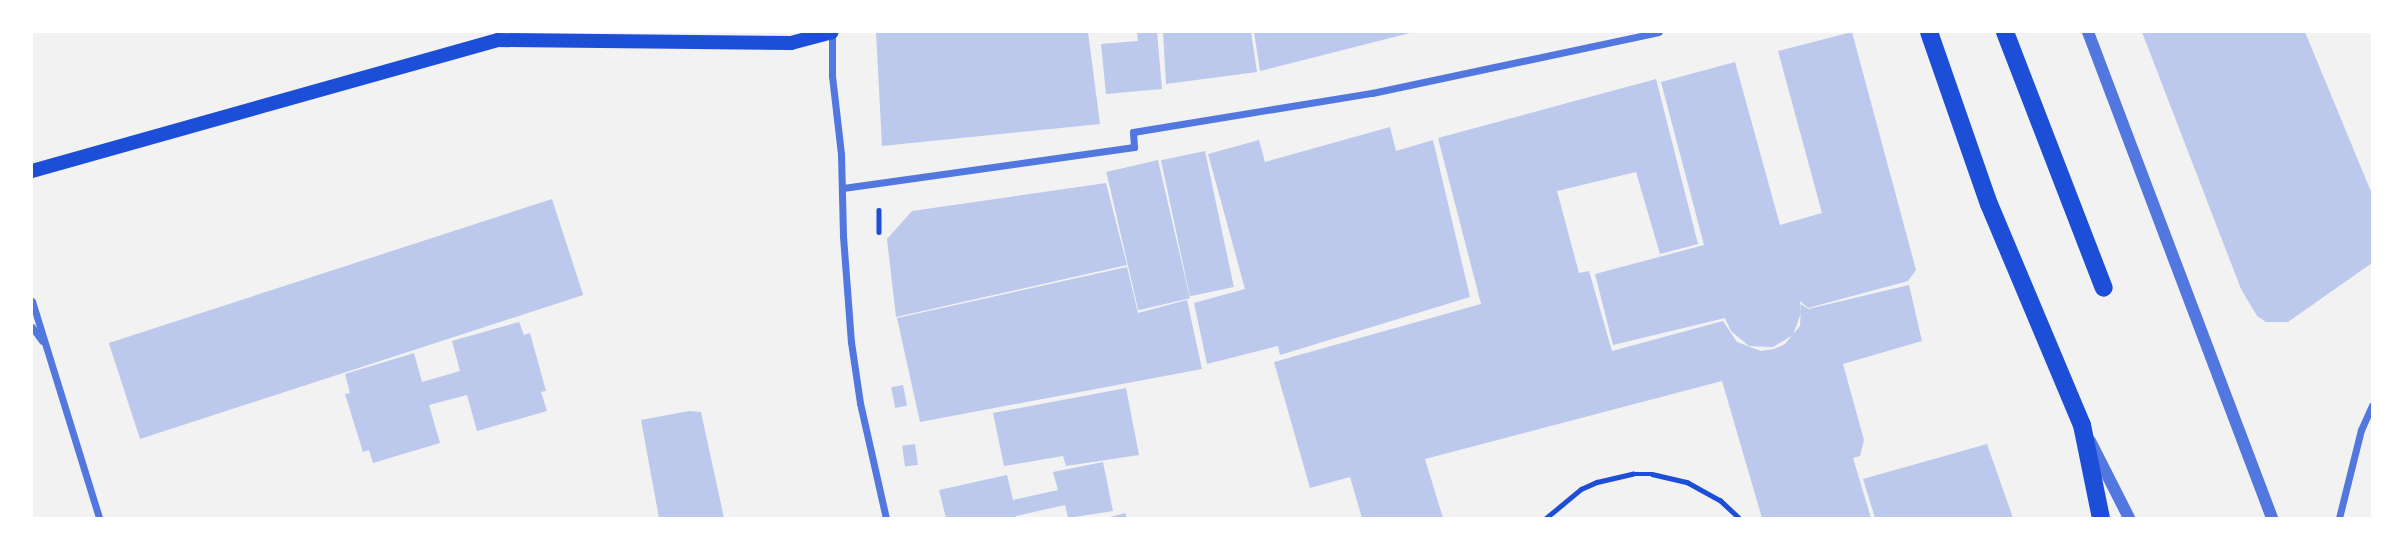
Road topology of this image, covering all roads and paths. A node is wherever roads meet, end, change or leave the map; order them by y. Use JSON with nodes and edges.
{"nodes":[{"id":1,"x":832,"y":32,"type":"edge"},
{"id":2,"x":1659,"y":32,"type":"edge"},
{"id":3,"x":1923,"y":32,"type":"edge"},
{"id":4,"x":1929,"y":32,"type":"edge"},
{"id":5,"x":2005,"y":32,"type":"edge"},
{"id":6,"x":2088,"y":32,"type":"edge"},
{"id":7,"x":32,"y":171,"type":"edge"},
{"id":8,"x":843,"y":188,"type":"junction"},
{"id":9,"x":1989,"y":204,"type":"junction"},
{"id":10,"x":2104,"y":288,"type":"dead end"},
{"id":11,"x":32,"y":301,"type":"edge"},
{"id":12,"x":32,"y":327,"type":"edge"},
{"id":13,"x":45,"y":344,"type":"junction"},
{"id":14,"x":2372,"y":405,"type":"edge"},
{"id":15,"x":2082,"y":425,"type":"junction"},
{"id":16,"x":99,"y":519,"type":"edge"},
{"id":17,"x":886,"y":519,"type":"edge"},
{"id":18,"x":1546,"y":519,"type":"edge"},
{"id":19,"x":1739,"y":519,"type":"edge"},
{"id":20,"x":2101,"y":519,"type":"edge"},
{"id":21,"x":2129,"y":519,"type":"edge"},
{"id":22,"x":2272,"y":519,"type":"edge"},
{"id":23,"x":2339,"y":519,"type":"edge"}],
"edges":[{"from":1,"to":7,"type":"main road"},
{"from":1,"to":8,"type":"street"},
{"from":2,"to":8,"type":"street"},
{"from":3,"to":9,"type":"street"},
{"from":4,"to":9,"type":"main road"},
{"from":5,"to":10,"type":"main road"},
{"from":6,"to":22,"type":"street"},
{"from":8,"to":17,"type":"street"},
{"from":9,"to":15,"type":"main road"},
{"from":11,"to":13,"type":"street"},
{"from":12,"to":13,"type":"street"},
{"from":13,"to":16,"type":"street"},
{"from":14,"to":23,"type":"street"},
{"from":15,"to":20,"type":"main road"},
{"from":15,"to":21,"type":"street"},
{"from":18,"to":19,"type":"path"}]}
